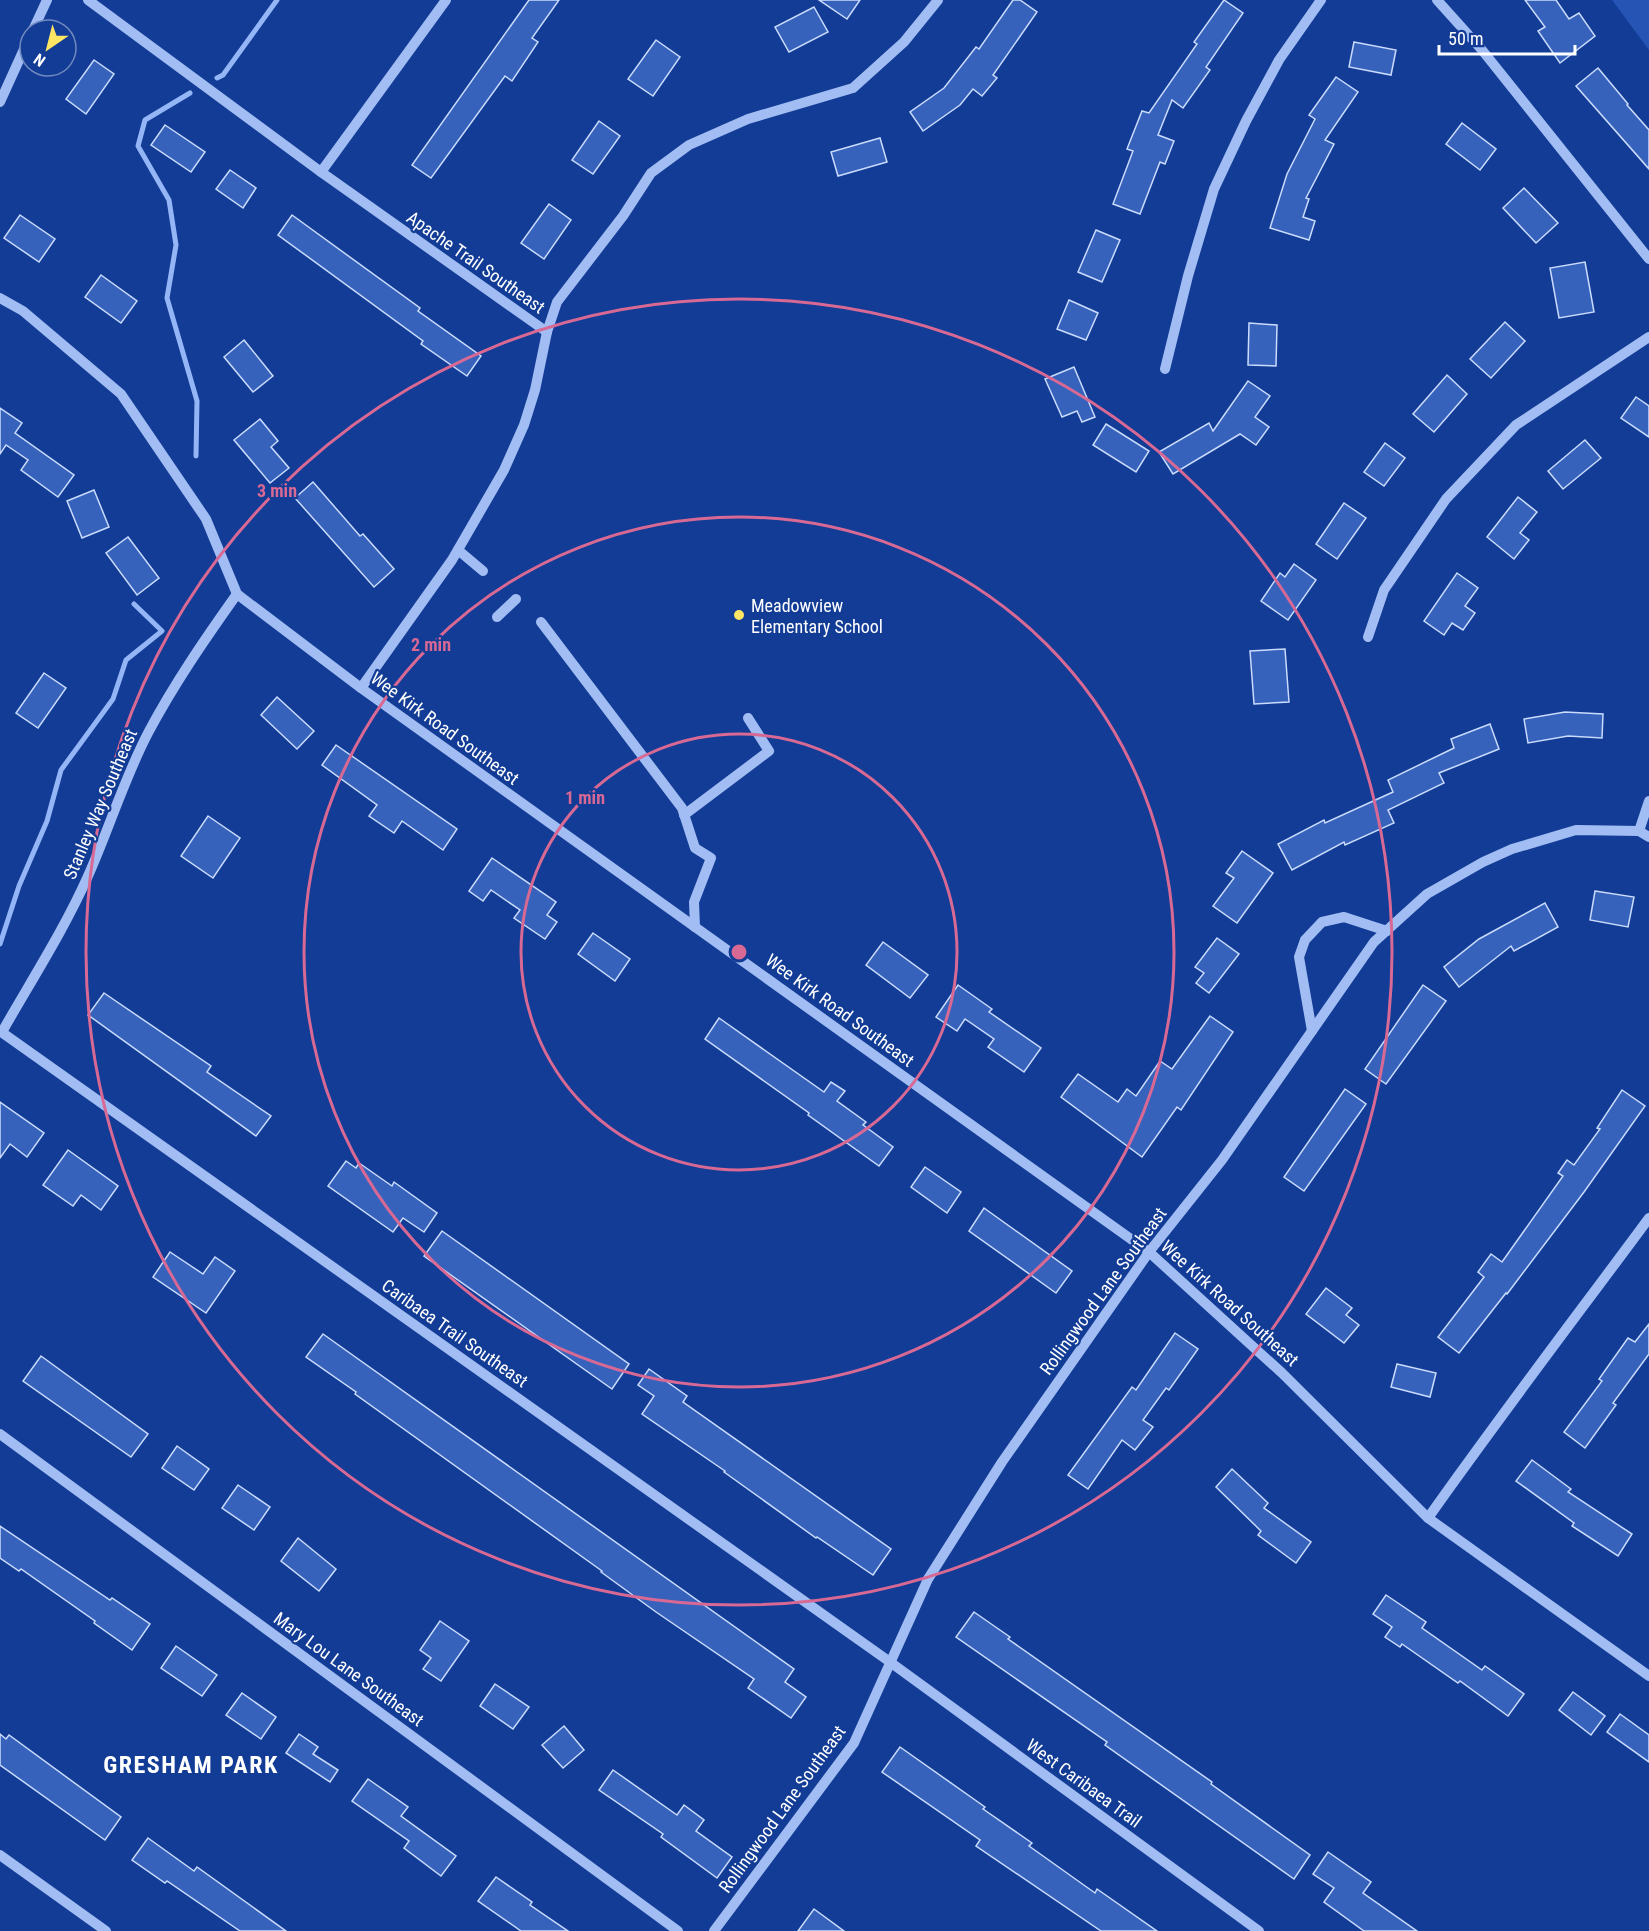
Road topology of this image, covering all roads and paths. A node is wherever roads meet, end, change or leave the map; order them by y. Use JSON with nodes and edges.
{"nodes":[{"id":1,"x":46,"y":0,"type":"edge"},
{"id":2,"x":88,"y":0,"type":"edge"},
{"id":3,"x":446,"y":0,"type":"edge"},
{"id":4,"x":938,"y":0,"type":"edge"},
{"id":5,"x":1321,"y":0,"type":"edge"},
{"id":6,"x":1437,"y":0,"type":"edge"},
{"id":7,"x":38,"y":18,"type":"edge"},
{"id":8,"x":18,"y":62,"type":"edge"},
{"id":9,"x":0,"y":102,"type":"edge"},
{"id":10,"x":321,"y":172,"type":"junction"},
{"id":11,"x":1649,"y":259,"type":"edge"},
{"id":12,"x":0,"y":298,"type":"edge"},
{"id":13,"x":547,"y":332,"type":"junction"},
{"id":14,"x":1649,"y":337,"type":"edge"},
{"id":15,"x":1166,"y":369,"type":"dead end"},
{"id":16,"x":458,"y":550,"type":"junction"},
{"id":17,"x":483,"y":571,"type":"dead end"},
{"id":18,"x":237,"y":594,"type":"junction"},
{"id":19,"x":516,"y":599,"type":"dead end"},
{"id":20,"x":497,"y":617,"type":"dead end"},
{"id":21,"x":541,"y":622,"type":"dead end"},
{"id":22,"x":1368,"y":637,"type":"dead end"},
{"id":23,"x":361,"y":688,"type":"junction"},
{"id":24,"x":748,"y":718,"type":"dead end"},
{"id":25,"x":1649,"y":801,"type":"edge"},
{"id":26,"x":684,"y":815,"type":"junction"},
{"id":27,"x":1644,"y":834,"type":"edge"},
{"id":28,"x":695,"y":927,"type":"junction"},
{"id":29,"x":1387,"y":931,"type":"junction"},
{"id":30,"x":1312,"y":1031,"type":"junction"},
{"id":31,"x":1,"y":1032,"type":"edge"},
{"id":32,"x":1649,"y":1218,"type":"edge"},
{"id":33,"x":1149,"y":1252,"type":"junction"},
{"id":34,"x":0,"y":1434,"type":"edge"},
{"id":35,"x":1428,"y":1518,"type":"junction"},
{"id":36,"x":890,"y":1662,"type":"junction"},
{"id":37,"x":1649,"y":1676,"type":"edge"},
{"id":38,"x":0,"y":1855,"type":"edge"},
{"id":39,"x":106,"y":1931,"type":"edge"},
{"id":40,"x":678,"y":1931,"type":"edge"},
{"id":41,"x":714,"y":1931,"type":"edge"},
{"id":42,"x":1259,"y":1931,"type":"edge"}],
"edges":[{"from":1,"to":7,"type":"street"},
{"from":2,"to":10,"type":"street","name":"Apache Trail Southeast"},
{"from":3,"to":10,"type":"street"},
{"from":4,"to":13,"type":"street"},
{"from":5,"to":15,"type":"street"},
{"from":6,"to":11,"type":"street"},
{"from":8,"to":9,"type":"street"},
{"from":10,"to":13,"type":"street","name":"Apache Trail Southeast"},
{"from":12,"to":18,"type":"street"},
{"from":13,"to":16,"type":"street","name":"Apache Trail Southeast"},
{"from":14,"to":22,"type":"street"},
{"from":16,"to":17,"type":"street"},
{"from":16,"to":23,"type":"street","name":"Apache Trail Southeast"},
{"from":18,"to":23,"type":"street","name":"Wee Kirk Road Southeast"},
{"from":18,"to":31,"type":"street","name":"Stanley Way Southeast"},
{"from":19,"to":20,"type":"street"},
{"from":21,"to":26,"type":"street"},
{"from":23,"to":28,"type":"street","name":"Wee Kirk Road Southeast"},
{"from":24,"to":26,"type":"street"},
{"from":25,"to":27,"type":"street"},
{"from":26,"to":28,"type":"street"},
{"from":27,"to":29,"type":"street","name":"Rollingwood Lane Southeast"},
{"from":28,"to":33,"type":"street","name":"Wee Kirk Road Southeast"},
{"from":29,"to":30,"type":"street","name":"Rollingwood Lane Southeast"},
{"from":29,"to":30,"type":"street"},
{"from":30,"to":33,"type":"street","name":"Rollingwood Lane Southeast"},
{"from":31,"to":36,"type":"street","name":"Caribaea Trail Southeast"},
{"from":32,"to":35,"type":"street"},
{"from":33,"to":35,"type":"street","name":"Wee Kirk Road Southeast"},
{"from":33,"to":36,"type":"street","name":"Rollingwood Lane Southeast"},
{"from":34,"to":40,"type":"street","name":"Mary Lou Lane Southeast"},
{"from":35,"to":37,"type":"street","name":"Wee Kirk Road Southeast"},
{"from":36,"to":41,"type":"street","name":"Rollingwood Lane Southeast"},
{"from":36,"to":42,"type":"street","name":"West Caribaea Trail"},
{"from":38,"to":39,"type":"street"}]}
